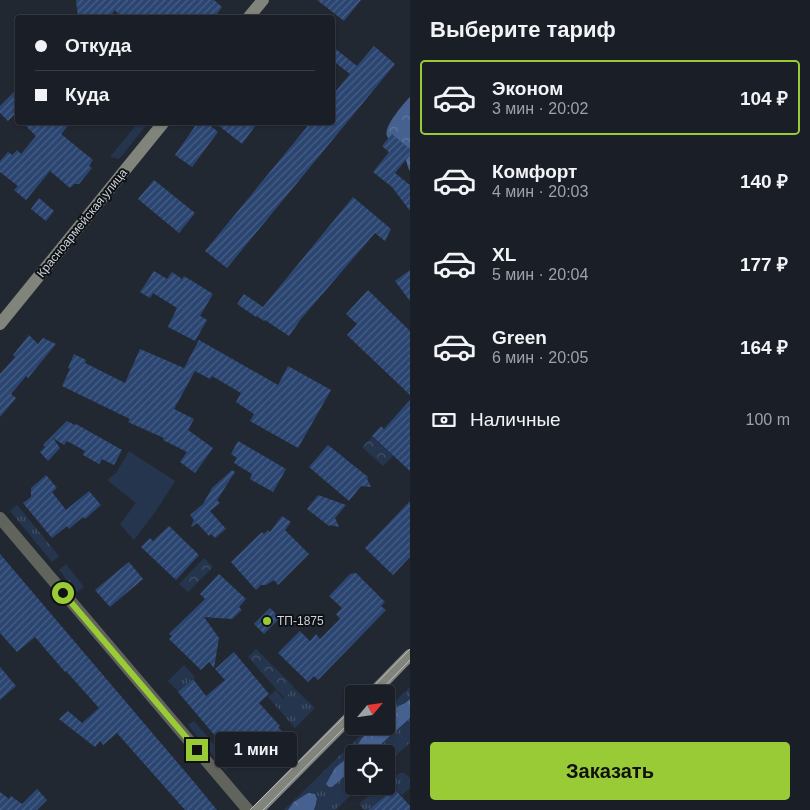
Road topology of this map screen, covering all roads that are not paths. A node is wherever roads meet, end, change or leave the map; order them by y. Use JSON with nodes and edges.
{"nodes":[{"id":1,"x":263,"y":0,"type":"edge"},
{"id":2,"x":250,"y":15,"type":"edge"},
{"id":3,"x":162,"y":125,"type":"edge"},
{"id":4,"x":0,"y":324,"type":"edge"},
{"id":5,"x":0,"y":518,"type":"edge"},
{"id":6,"x":410,"y":655,"type":"edge"},
{"id":7,"x":381,"y":685,"type":"edge"},
{"id":8,"x":345,"y":722,"type":"edge"},
{"id":9,"x":248,"y":810,"type":"edge"},
{"id":10,"x":258,"y":810,"type":"edge"}],
"edges":[{"from":1,"to":2,"type":"main road"},
{"from":3,"to":4,"type":"main road","name":"Красноармейская улица"},
{"from":5,"to":9,"type":"street"},
{"from":6,"to":7,"type":"main road"},
{"from":8,"to":10,"type":"main road"}]}
